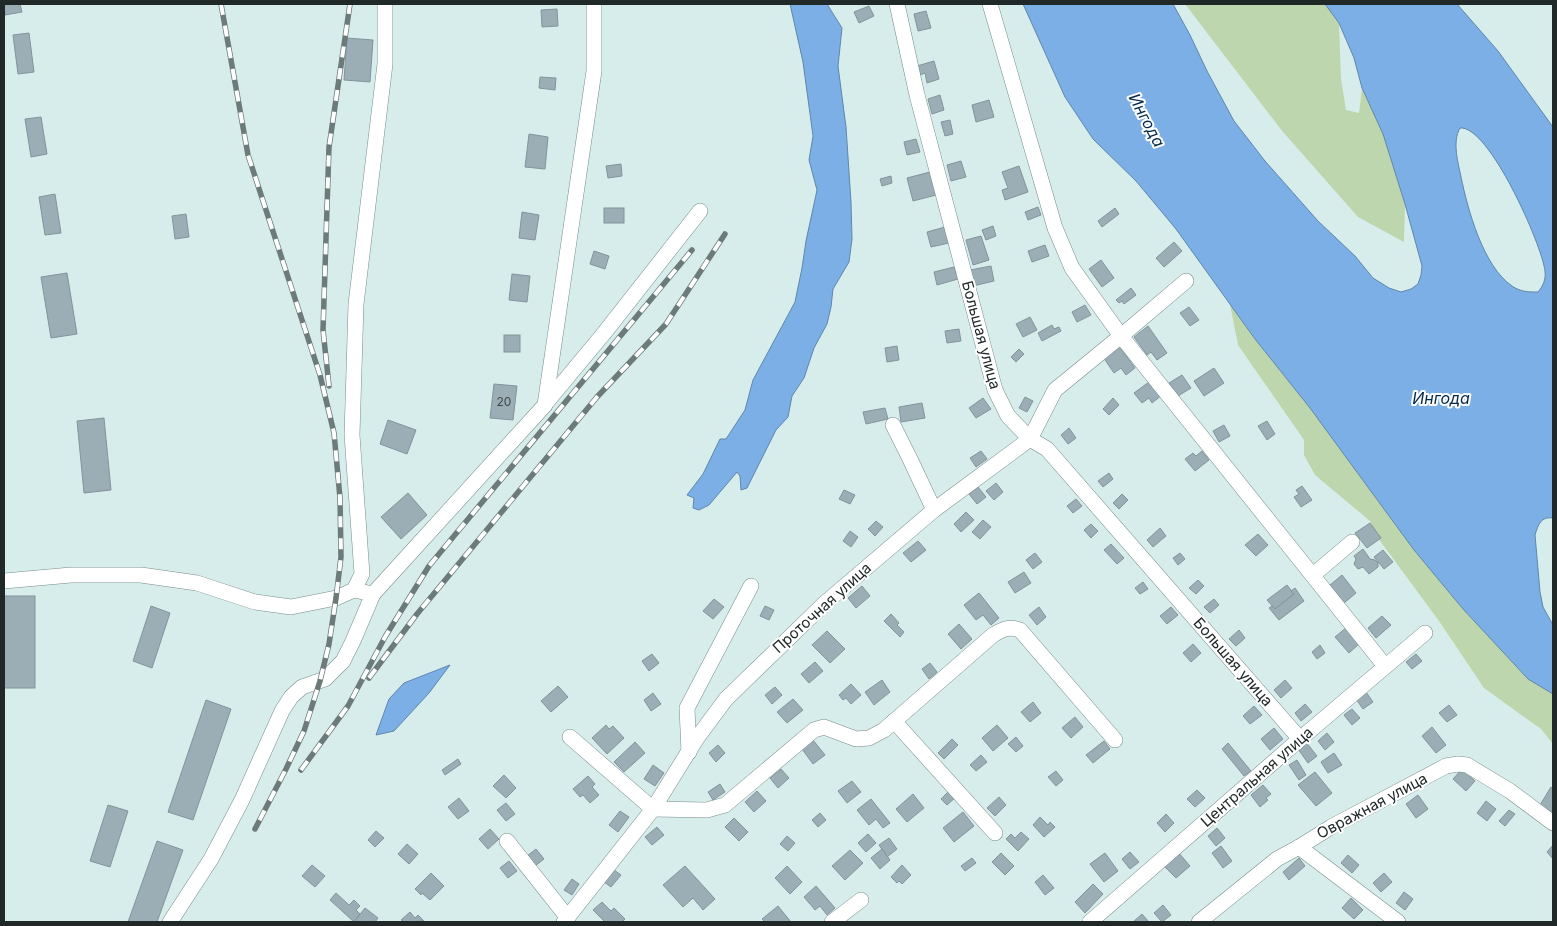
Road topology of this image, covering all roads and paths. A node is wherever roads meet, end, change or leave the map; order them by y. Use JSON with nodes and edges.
{"nodes":[{"id":1,"x":385,"y":4,"type":"edge"},
{"id":2,"x":594,"y":4,"type":"edge"},
{"id":3,"x":897,"y":4,"type":"edge"},
{"id":4,"x":990,"y":4,"type":"edge"},
{"id":5,"x":700,"y":211,"type":"dead end"},
{"id":6,"x":1186,"y":281,"type":"dead end"},
{"id":7,"x":1121,"y":336,"type":"junction"},
{"id":8,"x":545,"y":405,"type":"junction"},
{"id":9,"x":892,"y":425,"type":"dead end"},
{"id":10,"x":1030,"y":439,"type":"junction"},
{"id":11,"x":934,"y":510,"type":"junction"},
{"id":12,"x":1352,"y":542,"type":"dead end"},
{"id":13,"x":1313,"y":575,"type":"junction"},
{"id":14,"x":4,"y":581,"type":"edge"},
{"id":15,"x":751,"y":586,"type":"dead end"},
{"id":16,"x":354,"y":590,"type":"junction"},
{"id":17,"x":373,"y":594,"type":"junction"},
{"id":18,"x":1425,"y":633,"type":"dead end"},
{"id":19,"x":1385,"y":666,"type":"junction"},
{"id":20,"x":894,"y":721,"type":"junction"},
{"id":21,"x":570,"y":737,"type":"dead end"},
{"id":22,"x":1300,"y":739,"type":"junction"},
{"id":23,"x":1115,"y":740,"type":"dead end"},
{"id":24,"x":689,"y":752,"type":"junction"},
{"id":25,"x":653,"y":809,"type":"junction"},
{"id":26,"x":1553,"y":823,"type":"edge"},
{"id":27,"x":995,"y":833,"type":"dead end"},
{"id":28,"x":507,"y":841,"type":"dead end"},
{"id":29,"x":1299,"y":847,"type":"junction"},
{"id":30,"x":861,"y":900,"type":"dead end"},
{"id":31,"x":566,"y":920,"type":"edge"},
{"id":32,"x":170,"y":922,"type":"edge"},
{"id":33,"x":832,"y":922,"type":"edge"},
{"id":34,"x":1090,"y":922,"type":"edge"},
{"id":35,"x":1199,"y":922,"type":"edge"},
{"id":36,"x":1398,"y":922,"type":"edge"}],
"edges":[{"from":1,"to":16,"type":"street"},
{"from":2,"to":8,"type":"street"},
{"from":3,"to":10,"type":"street","name":"Большая улица"},
{"from":4,"to":7,"type":"street"},
{"from":5,"to":8,"type":"street"},
{"from":6,"to":7,"type":"street","name":"Проточная улица"},
{"from":7,"to":10,"type":"street","name":"Проточная улица"},
{"from":7,"to":13,"type":"street"},
{"from":8,"to":17,"type":"street"},
{"from":9,"to":11,"type":"street"},
{"from":10,"to":11,"type":"street","name":"Проточная улица"},
{"from":10,"to":22,"type":"street","name":"Большая улица"},
{"from":11,"to":24,"type":"street","name":"Проточная улица"},
{"from":12,"to":13,"type":"street"},
{"from":13,"to":19,"type":"street"},
{"from":14,"to":16,"type":"street"},
{"from":15,"to":24,"type":"street"},
{"from":16,"to":17,"type":"street"},
{"from":17,"to":32,"type":"street"},
{"from":18,"to":19,"type":"street","name":"Центральная улица"},
{"from":19,"to":22,"type":"street","name":"Центральная улица"},
{"from":20,"to":23,"type":"street"},
{"from":20,"to":25,"type":"street"},
{"from":20,"to":27,"type":"street"},
{"from":21,"to":25,"type":"street"},
{"from":22,"to":34,"type":"street","name":"Центральная улица"},
{"from":24,"to":25,"type":"street","name":"Проточная улица"},
{"from":25,"to":31,"type":"street","name":"Проточная улица"},
{"from":26,"to":29,"type":"street","name":"Овражная улица"},
{"from":28,"to":31,"type":"street"},
{"from":29,"to":35,"type":"street","name":"Овражная улица"},
{"from":29,"to":36,"type":"street"},
{"from":30,"to":33,"type":"street"}]}
